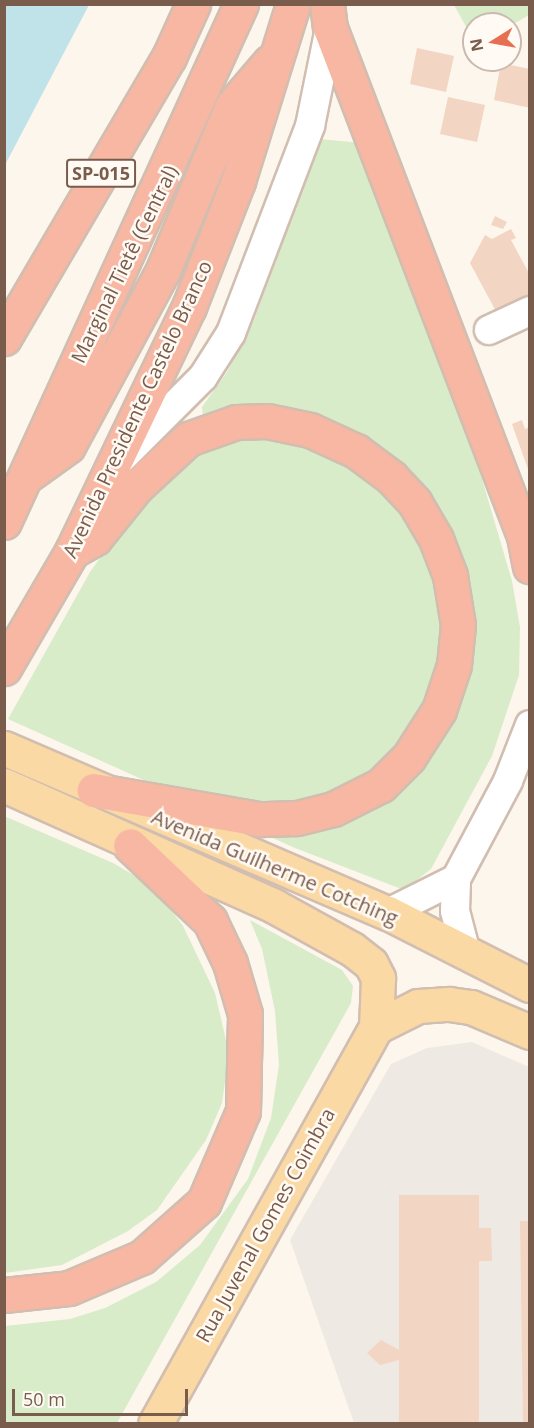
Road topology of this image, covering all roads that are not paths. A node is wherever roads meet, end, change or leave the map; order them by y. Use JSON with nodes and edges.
{"nodes":[{"id":1,"x":193,"y":4,"type":"edge"},
{"id":2,"x":241,"y":4,"type":"edge"},
{"id":3,"x":293,"y":4,"type":"edge"},
{"id":4,"x":328,"y":16,"type":"edge"},
{"id":5,"x":280,"y":51,"type":"junction"},
{"id":6,"x":530,"y":311,"type":"edge"},
{"id":7,"x":473,"y":336,"type":"junction"},
{"id":8,"x":4,"y":338,"type":"edge"},
{"id":9,"x":113,"y":467,"type":"junction"},
{"id":10,"x":29,"y":474,"type":"junction"},
{"id":11,"x":4,"y":522,"type":"edge"},
{"id":12,"x":72,"y":551,"type":"junction"},
{"id":13,"x":530,"y":566,"type":"edge"},
{"id":14,"x":4,"y":668,"type":"edge"},
{"id":15,"x":530,"y":725,"type":"edge"},
{"id":16,"x":11,"y":751,"type":"edge"},
{"id":17,"x":4,"y":785,"type":"edge"},
{"id":18,"x":94,"y":790,"type":"junction"},
{"id":19,"x":130,"y":845,"type":"junction"},
{"id":20,"x":456,"y":879,"type":"junction"},
{"id":21,"x":388,"y":913,"type":"junction"},
{"id":22,"x":466,"y":952,"type":"junction"},
{"id":23,"x":530,"y":985,"type":"edge"},
{"id":24,"x":376,"y":1026,"type":"junction"},
{"id":25,"x":530,"y":1032,"type":"edge"},
{"id":26,"x":4,"y":1295,"type":"edge"},
{"id":27,"x":155,"y":1424,"type":"edge"}],
"edges":[{"from":1,"to":8,"type":"highway","number":"SP-015"},
{"from":2,"to":10,"type":"highway","name":"Marginal Tietê (Central)"},
{"from":3,"to":5,"type":"highway","name":"Avenida Presidente Castelo Branco"},
{"from":4,"to":7,"type":"highway"},
{"from":4,"to":9,"type":"street"},
{"from":5,"to":9,"type":"highway","name":"Avenida Presidente Castelo Branco"},
{"from":5,"to":10,"type":"highway"},
{"from":6,"to":7,"type":"street"},
{"from":7,"to":13,"type":"highway"},
{"from":9,"to":12,"type":"highway","name":"Avenida Presidente Castelo Branco"},
{"from":10,"to":11,"type":"highway","name":"Marginal Tietê (Central)"},
{"from":12,"to":14,"type":"highway","name":"Avenida Presidente Castelo Branco"},
{"from":12,"to":18,"type":"highway"},
{"from":15,"to":20,"type":"street"},
{"from":16,"to":18,"type":"main road","name":"Avenida Guilherme Cotching"},
{"from":17,"to":19,"type":"main road","name":"Avenida Guilherme Cotching"},
{"from":18,"to":21,"type":"main road","name":"Avenida Guilherme Cotching"},
{"from":19,"to":24,"type":"main road","name":"Avenida Guilherme Cotching"},
{"from":19,"to":26,"type":"highway"},
{"from":20,"to":21,"type":"street"},
{"from":20,"to":22,"type":"street"},
{"from":21,"to":22,"type":"main road","name":"Avenida Guilherme Cotching"},
{"from":22,"to":23,"type":"main road","name":"Avenida Guilherme Cotching"},
{"from":24,"to":25,"type":"main road"},
{"from":24,"to":27,"type":"main road","name":"Rua Juvenal Gomes Coimbra"}]}
